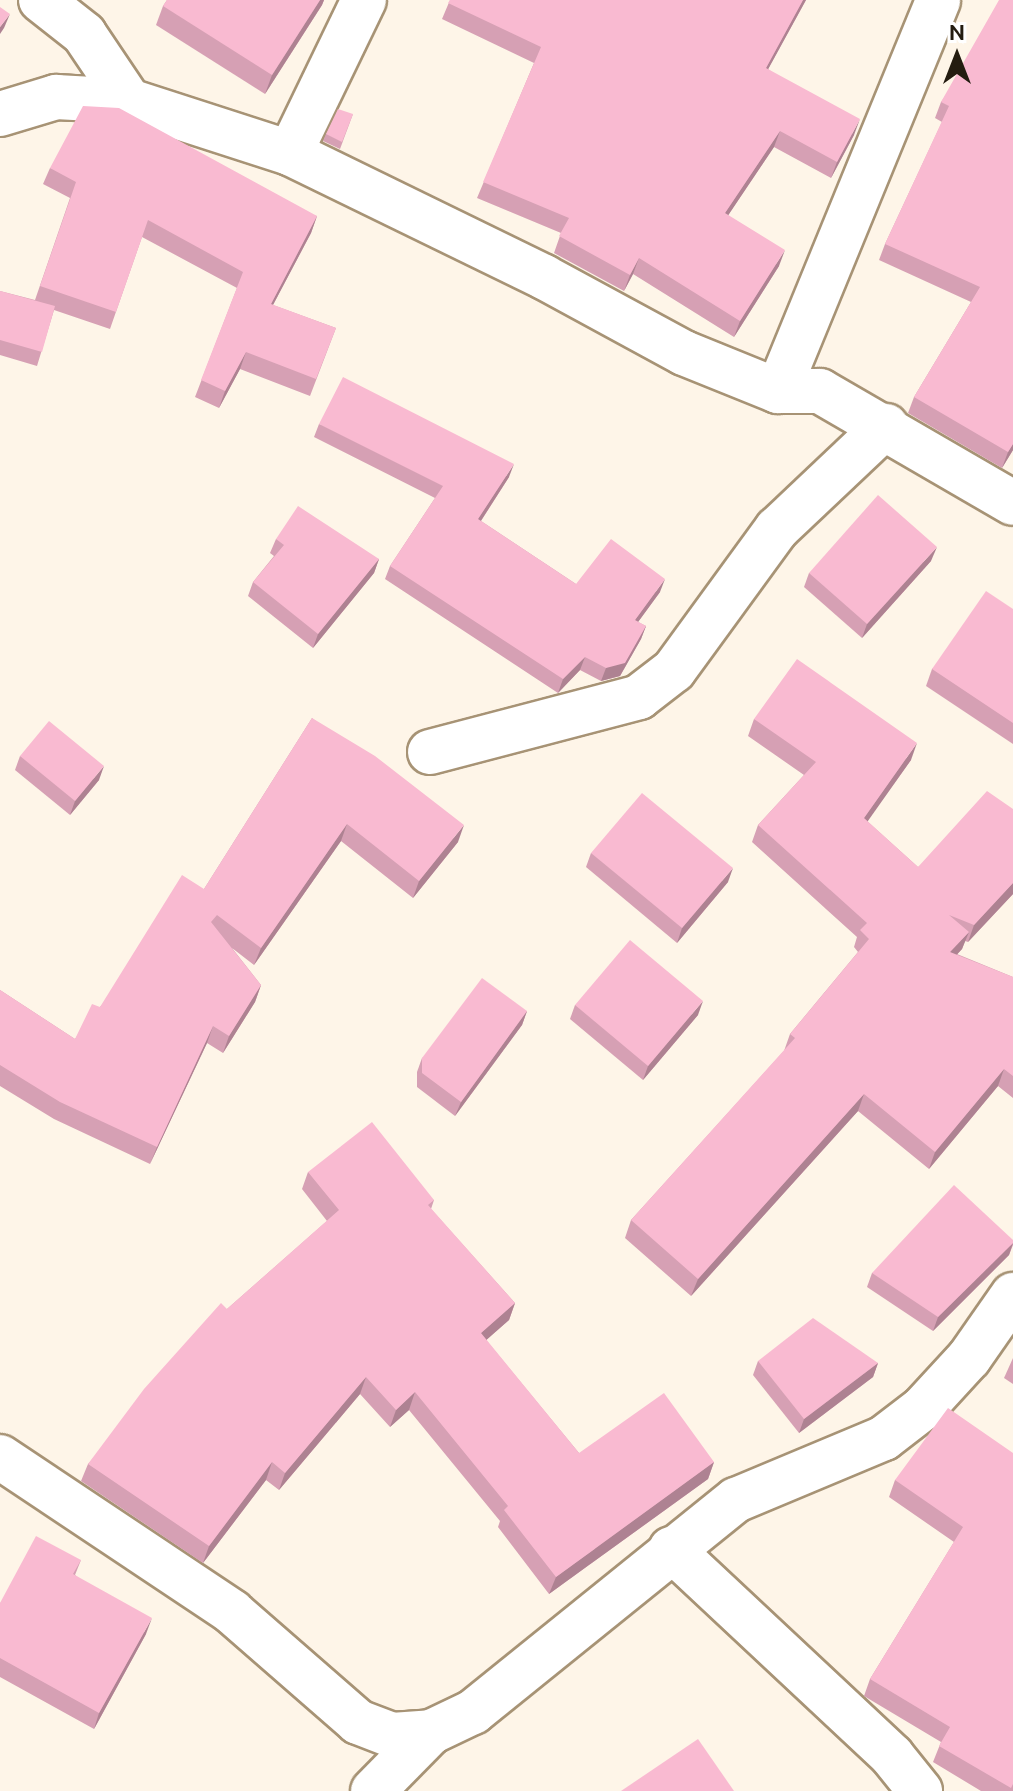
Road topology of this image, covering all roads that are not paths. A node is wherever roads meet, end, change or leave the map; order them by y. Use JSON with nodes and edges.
{"nodes":[{"id":1,"x":41,"y":0,"type":"edge"},
{"id":2,"x":364,"y":0,"type":"edge"},
{"id":3,"x":938,"y":0,"type":"edge"},
{"id":4,"x":129,"y":101,"type":"junction"},
{"id":5,"x":0,"y":114,"type":"edge"},
{"id":6,"x":290,"y":153,"type":"junction"},
{"id":7,"x":778,"y":391,"type":"junction"},
{"id":8,"x":886,"y":426,"type":"junction"},
{"id":9,"x":1013,"y":503,"type":"edge"},
{"id":10,"x":430,"y":752,"type":"dead end"},
{"id":11,"x":1013,"y":1295,"type":"edge"},
{"id":12,"x":0,"y":1457,"type":"edge"},
{"id":13,"x":671,"y":1549,"type":"junction"},
{"id":14,"x":431,"y":1732,"type":"junction"},
{"id":15,"x":373,"y":1791,"type":"edge"},
{"id":16,"x":920,"y":1791,"type":"edge"}],
"edges":[{"from":1,"to":4,"type":"street"},
{"from":2,"to":6,"type":"street"},
{"from":3,"to":7,"type":"street"},
{"from":4,"to":5,"type":"street"},
{"from":4,"to":6,"type":"street"},
{"from":6,"to":7,"type":"street"},
{"from":7,"to":8,"type":"street"},
{"from":8,"to":9,"type":"street"},
{"from":8,"to":10,"type":"street"},
{"from":11,"to":13,"type":"street"},
{"from":12,"to":14,"type":"street"},
{"from":13,"to":14,"type":"street"},
{"from":13,"to":16,"type":"street"},
{"from":14,"to":15,"type":"street"}]}
